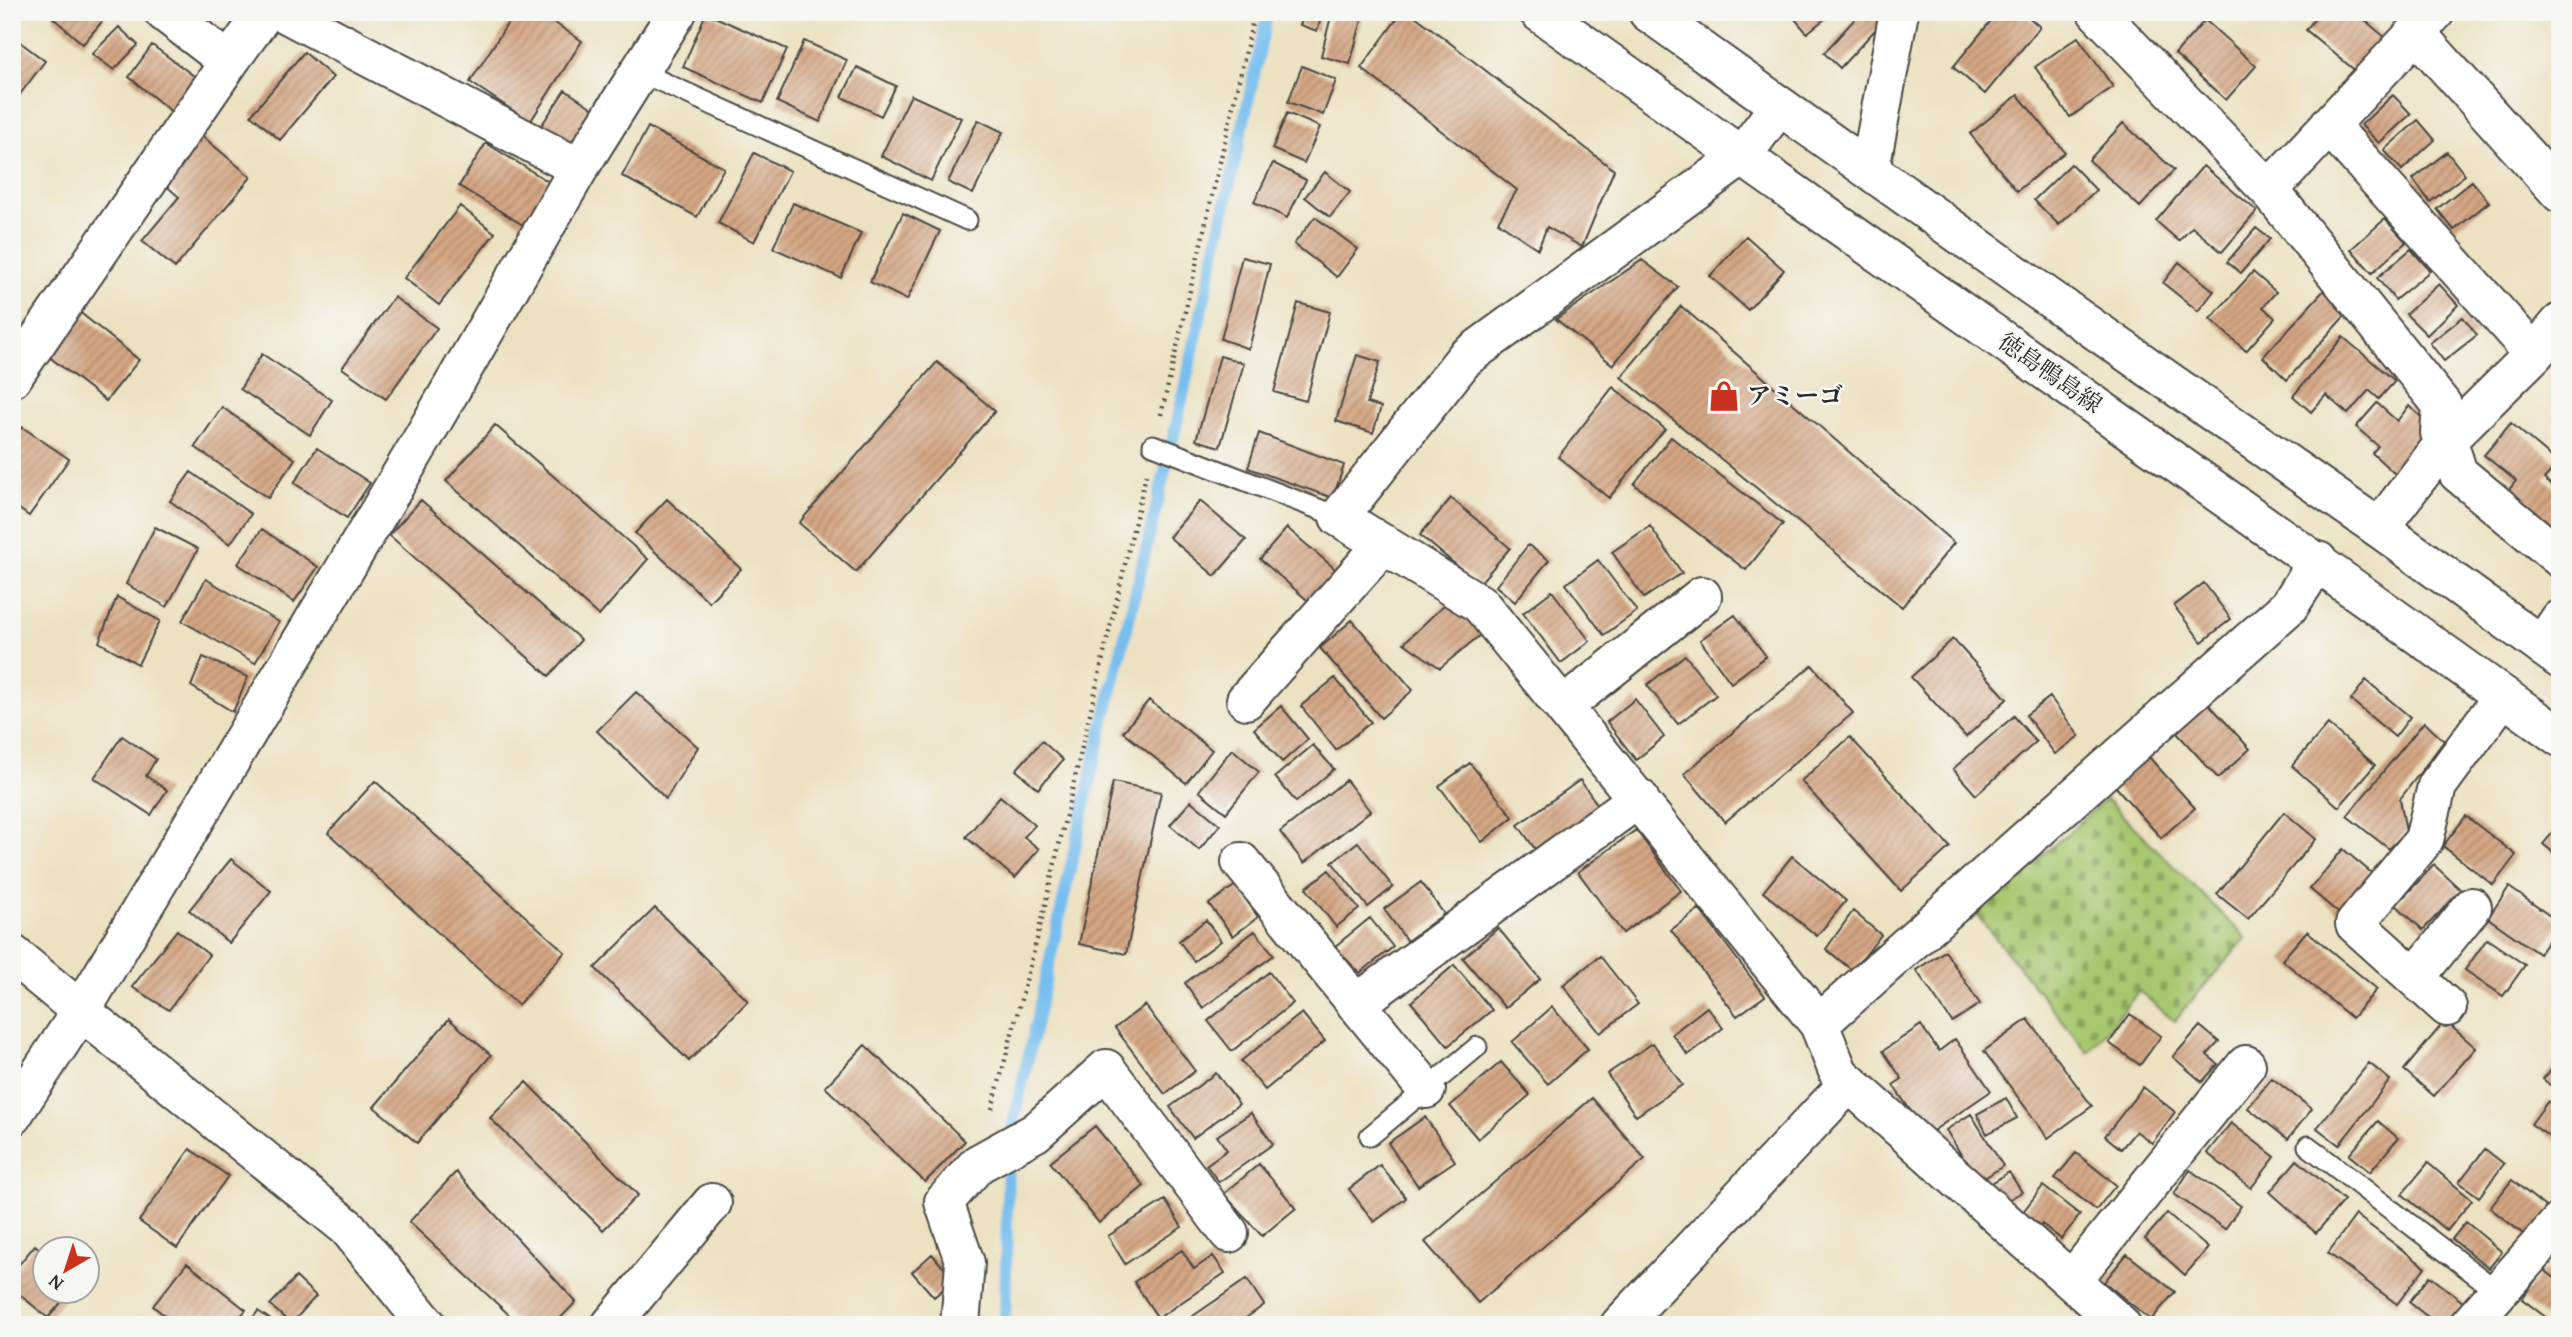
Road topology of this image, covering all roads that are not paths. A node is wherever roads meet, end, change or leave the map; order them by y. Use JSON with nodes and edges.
{"nodes":[{"id":1,"x":164,"y":12,"type":"edge"},
{"id":2,"x":265,"y":12,"type":"edge"},
{"id":3,"x":283,"y":12,"type":"edge"},
{"id":4,"x":677,"y":12,"type":"edge"},
{"id":5,"x":1539,"y":12,"type":"edge"},
{"id":6,"x":1648,"y":12,"type":"edge"},
{"id":7,"x":1899,"y":12,"type":"edge"},
{"id":8,"x":2097,"y":12,"type":"edge"},
{"id":9,"x":2426,"y":22,"type":"edge"},
{"id":10,"x":229,"y":62,"type":"junction"},
{"id":11,"x":640,"y":72,"type":"junction"},
{"id":12,"x":1779,"y":106,"type":"junction"},
{"id":13,"x":2329,"y":125,"type":"junction"},
{"id":14,"x":1741,"y":157,"type":"junction"},
{"id":15,"x":579,"y":168,"type":"junction"},
{"id":16,"x":1870,"y":169,"type":"junction"},
{"id":17,"x":2269,"y":190,"type":"junction"},
{"id":18,"x":2560,"y":193,"type":"edge"},
{"id":19,"x":967,"y":220,"type":"dead end"},
{"id":20,"x":2560,"y":323,"type":"edge"},
{"id":21,"x":2534,"y":354,"type":"junction"},
{"id":22,"x":12,"y":378,"type":"edge"},
{"id":23,"x":2445,"y":442,"type":"junction"},
{"id":24,"x":1153,"y":445,"type":"road end"},
{"id":25,"x":1339,"y":517,"type":"junction"},
{"id":26,"x":2379,"y":528,"type":"junction"},
{"id":27,"x":1384,"y":544,"type":"junction"},
{"id":28,"x":2560,"y":558,"type":"edge"},
{"id":29,"x":2318,"y":561,"type":"junction"},
{"id":30,"x":1702,"y":596,"type":"dead end"},
{"id":31,"x":2554,"y":641,"type":"edge"},
{"id":32,"x":2503,"y":696,"type":"junction"},
{"id":33,"x":1246,"y":700,"type":"dead end"},
{"id":34,"x":1564,"y":706,"type":"junction"},
{"id":35,"x":2560,"y":737,"type":"edge"},
{"id":36,"x":1639,"y":799,"type":"junction"},
{"id":37,"x":1241,"y":862,"type":"dead end"},
{"id":38,"x":2472,"y":907,"type":"dead end"},
{"id":39,"x":12,"y":954,"type":"edge"},
{"id":40,"x":2415,"y":978,"type":"junction"},
{"id":41,"x":1356,"y":1004,"type":"junction"},
{"id":42,"x":2447,"y":1007,"type":"dead end"},
{"id":43,"x":81,"y":1011,"type":"junction"},
{"id":44,"x":1819,"y":1024,"type":"junction"},
{"id":45,"x":1477,"y":1047,"type":"dead end"},
{"id":46,"x":2246,"y":1065,"type":"dead end"},
{"id":47,"x":1849,"y":1083,"type":"junction"},
{"id":48,"x":1426,"y":1090,"type":"junction"},
{"id":49,"x":12,"y":1116,"type":"edge"},
{"id":50,"x":1370,"y":1136,"type":"dead end"},
{"id":51,"x":2308,"y":1146,"type":"dead end"},
{"id":52,"x":712,"y":1203,"type":"dead end"},
{"id":53,"x":2560,"y":1222,"type":"edge"},
{"id":54,"x":1229,"y":1233,"type":"dead end"},
{"id":55,"x":2071,"y":1280,"type":"junction"},
{"id":56,"x":2497,"y":1291,"type":"junction"},
{"id":57,"x":426,"y":1325,"type":"edge"},
{"id":58,"x":611,"y":1325,"type":"edge"},
{"id":59,"x":960,"y":1325,"type":"edge"},
{"id":60,"x":1620,"y":1325,"type":"edge"},
{"id":61,"x":2121,"y":1325,"type":"edge"},
{"id":62,"x":2469,"y":1325,"type":"edge"}],
"edges":[{"from":1,"to":10,"type":"street"},
{"from":2,"to":10,"type":"street"},
{"from":3,"to":15,"type":"street"},
{"from":4,"to":11,"type":"street"},
{"from":5,"to":14,"type":"street","name":"徳島鴨島線"},
{"from":6,"to":12,"type":"street"},
{"from":7,"to":16,"type":"street"},
{"from":8,"to":17,"type":"street"},
{"from":9,"to":13,"type":"street"},
{"from":9,"to":18,"type":"street"},
{"from":10,"to":22,"type":"street"},
{"from":11,"to":15,"type":"street"},
{"from":11,"to":19,"type":"lane"},
{"from":12,"to":14,"type":"street"},
{"from":12,"to":16,"type":"street"},
{"from":13,"to":17,"type":"street"},
{"from":13,"to":21,"type":"street"},
{"from":14,"to":25,"type":"street"},
{"from":14,"to":29,"type":"street","name":"徳島鴨島線"},
{"from":15,"to":43,"type":"street"},
{"from":16,"to":26,"type":"street"},
{"from":17,"to":23,"type":"street"},
{"from":20,"to":21,"type":"street"},
{"from":21,"to":23,"type":"street"},
{"from":23,"to":26,"type":"street"},
{"from":23,"to":28,"type":"street"},
{"from":24,"to":25,"type":"lane"},
{"from":25,"to":27,"type":"street"},
{"from":26,"to":31,"type":"street"},
{"from":27,"to":33,"type":"street"},
{"from":27,"to":34,"type":"street"},
{"from":29,"to":32,"type":"street","name":"徳島鴨島線"},
{"from":29,"to":44,"type":"street"},
{"from":30,"to":34,"type":"street"},
{"from":32,"to":35,"type":"street","name":"徳島鴨島線"},
{"from":32,"to":40,"type":"street"},
{"from":34,"to":36,"type":"street"},
{"from":36,"to":41,"type":"street"},
{"from":36,"to":44,"type":"street"},
{"from":37,"to":41,"type":"street"},
{"from":38,"to":40,"type":"street"},
{"from":39,"to":43,"type":"street"},
{"from":40,"to":42,"type":"street"},
{"from":41,"to":48,"type":"street"},
{"from":43,"to":49,"type":"street"},
{"from":43,"to":57,"type":"street"},
{"from":44,"to":47,"type":"street"},
{"from":45,"to":48,"type":"lane"},
{"from":46,"to":55,"type":"street"},
{"from":47,"to":55,"type":"street"},
{"from":47,"to":60,"type":"street"},
{"from":48,"to":50,"type":"lane"},
{"from":51,"to":56,"type":"lane"},
{"from":52,"to":58,"type":"street"},
{"from":53,"to":56,"type":"street"},
{"from":54,"to":59,"type":"street"},
{"from":55,"to":61,"type":"street"},
{"from":56,"to":62,"type":"street"}]}
